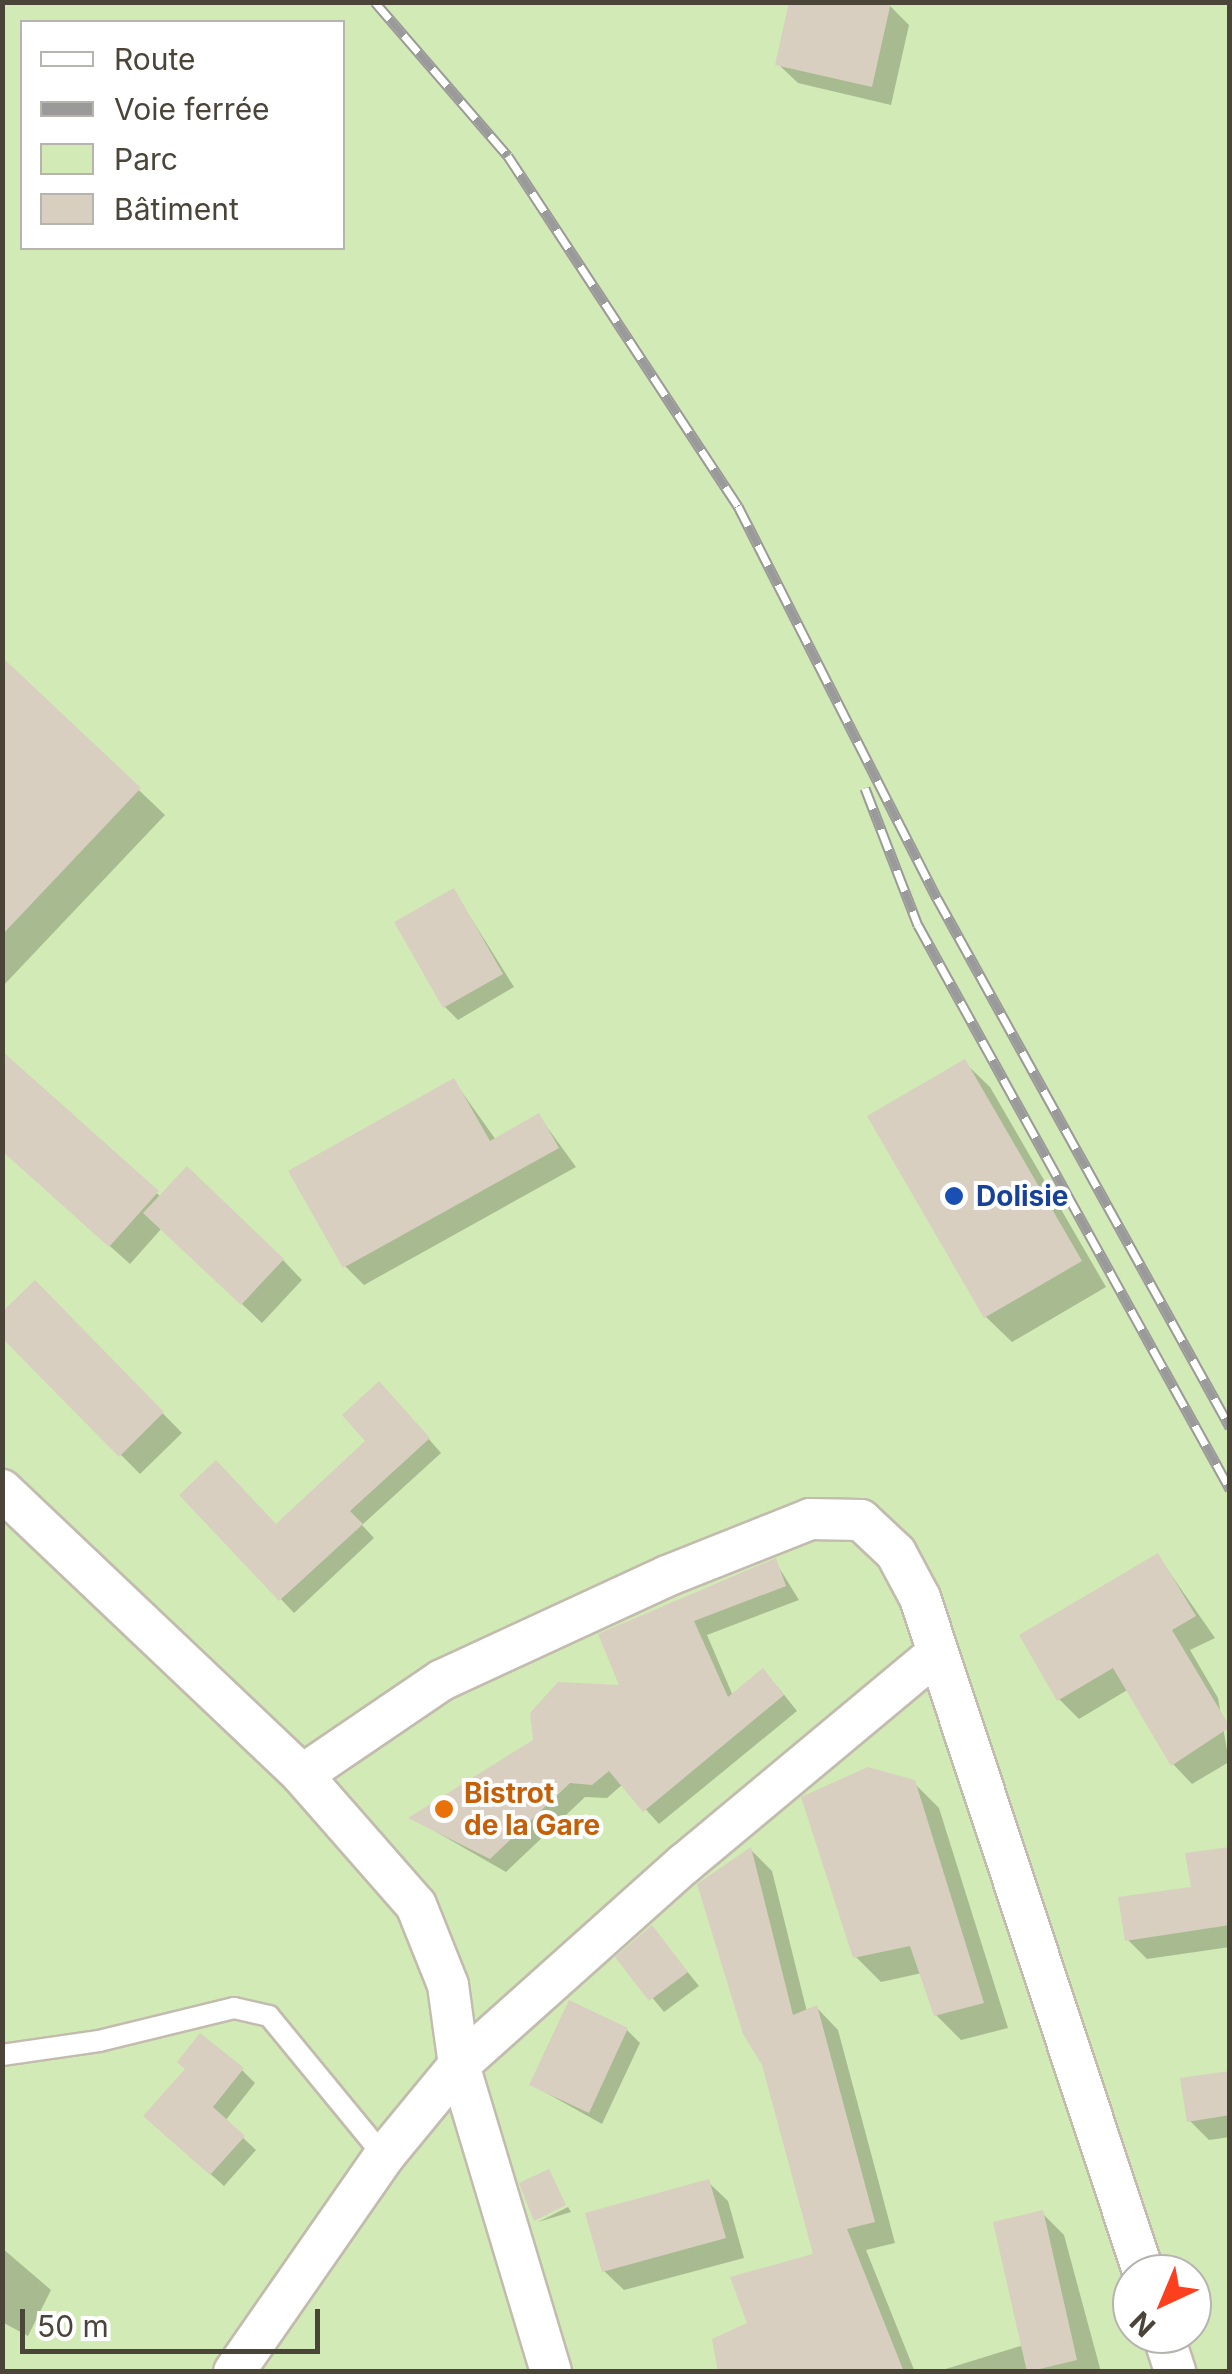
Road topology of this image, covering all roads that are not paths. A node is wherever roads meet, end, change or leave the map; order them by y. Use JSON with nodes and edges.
{"nodes":[{"id":1,"x":2,"y":1490,"type":"edge"},
{"id":2,"x":936,"y":1654,"type":"junction"},
{"id":3,"x":302,"y":1774,"type":"junction"},
{"id":4,"x":2,"y":2056,"type":"edge"},
{"id":5,"x":459,"y":2066,"type":"junction"},
{"id":6,"x":384,"y":2156,"type":"junction"},
{"id":7,"x":1137,"y":2254,"type":"edge"},
{"id":8,"x":234,"y":2372,"type":"edge"},
{"id":9,"x":551,"y":2372,"type":"edge"}],
"edges":[{"from":1,"to":3,"type":"street"},
{"from":2,"to":3,"type":"street"},
{"from":2,"to":5,"type":"street"},
{"from":2,"to":7,"type":"street"},
{"from":3,"to":5,"type":"street"},
{"from":4,"to":6,"type":"lane"},
{"from":5,"to":6,"type":"street"},
{"from":5,"to":9,"type":"street"},
{"from":6,"to":8,"type":"street"}]}
